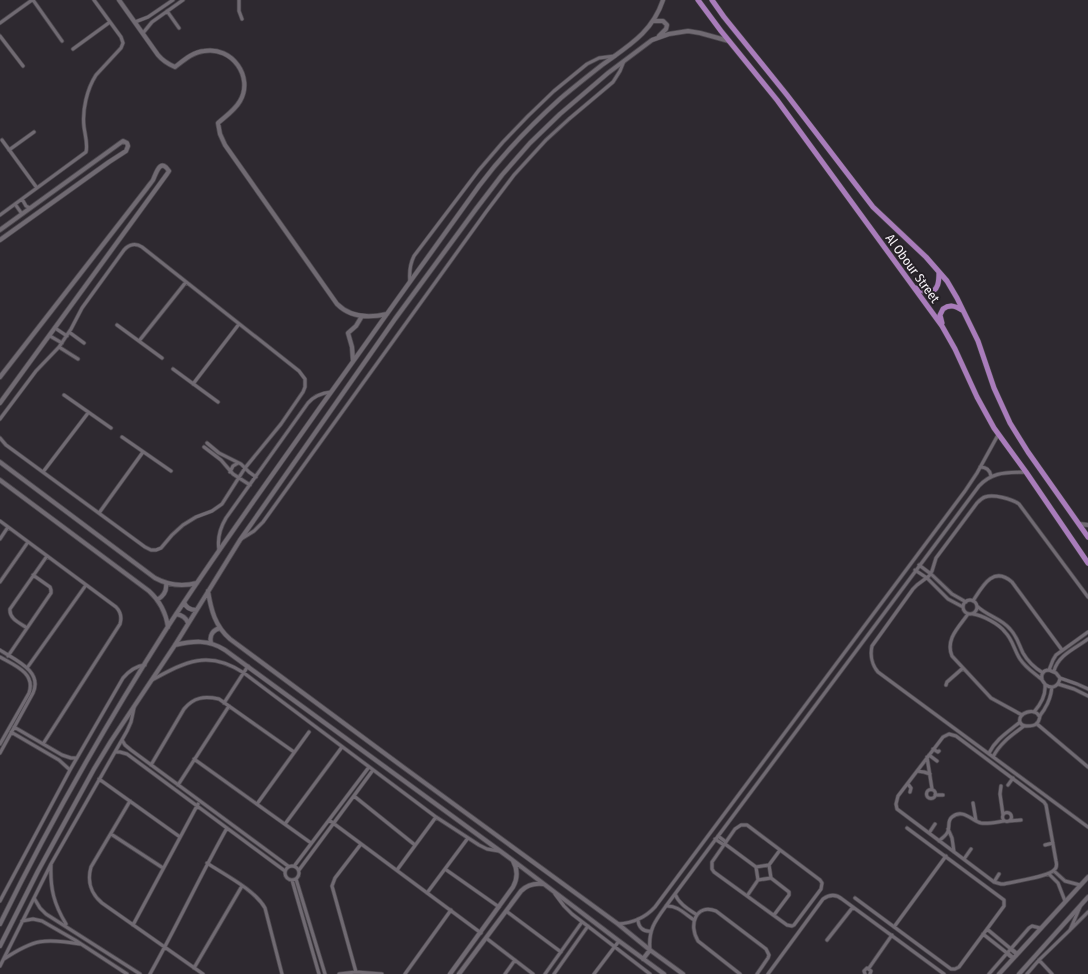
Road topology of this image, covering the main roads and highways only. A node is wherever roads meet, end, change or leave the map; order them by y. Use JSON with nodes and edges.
{"nodes":[{"id":1,"x":698,"y":0,"type":"edge"},
{"id":2,"x":712,"y":0,"type":"edge"},
{"id":3,"x":939,"y":272,"type":"junction"},
{"id":4,"x":915,"y":288,"type":"junction"},
{"id":5,"x":963,"y":310,"type":"junction"},
{"id":6,"x":942,"y":326,"type":"junction"},
{"id":7,"x":1088,"y":537,"type":"edge"},
{"id":8,"x":1088,"y":563,"type":"edge"}],
"edges":[{"from":1,"to":4,"type":"main road","name":"Al Obour Street"},
{"from":2,"to":3,"type":"main road","name":"Al Obour Street"},
{"from":3,"to":4,"type":"main road"},
{"from":3,"to":5,"type":"main road","name":"Al Obour Street"},
{"from":4,"to":6,"type":"main road","name":"Al Obour Street"},
{"from":5,"to":6,"type":"main road"},
{"from":5,"to":7,"type":"main road","name":"Al Obour Street"},
{"from":6,"to":8,"type":"main road","name":"Al Obour Street"}]}
